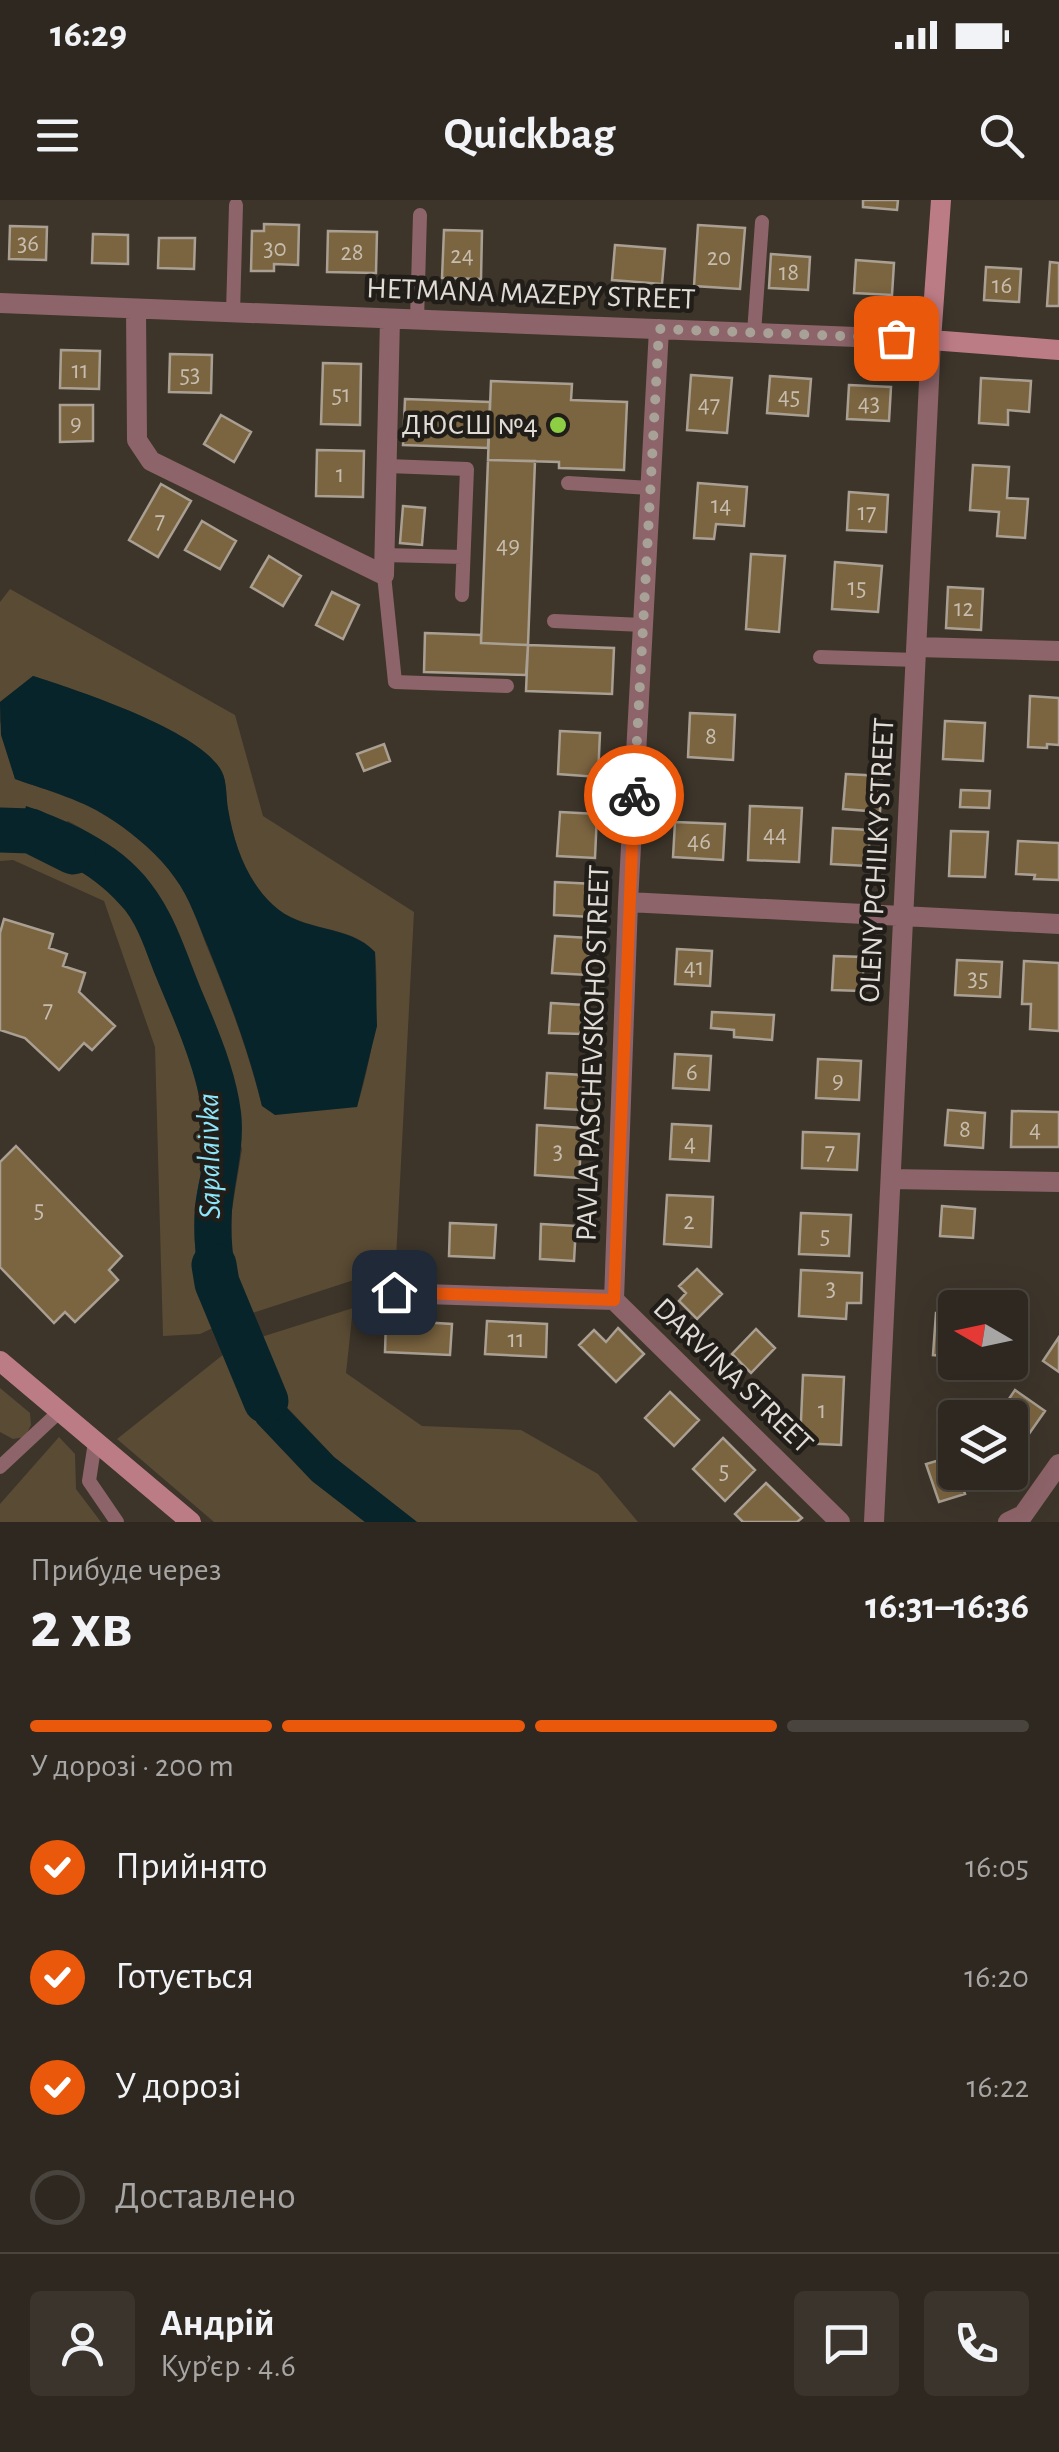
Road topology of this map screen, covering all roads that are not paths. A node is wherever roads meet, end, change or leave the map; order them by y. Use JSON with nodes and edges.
{"nodes":[{"id":1,"x":941,"y":200,"type":"edge"},
{"id":2,"x":236,"y":205,"type":"dead end"},
{"id":3,"x":420,"y":215,"type":"dead end"},
{"id":4,"x":762,"y":222,"type":"dead end"},
{"id":5,"x":0,"y":304,"type":"edge"},
{"id":6,"x":136,"y":309,"type":"junction"},
{"id":7,"x":233,"y":312,"type":"junction"},
{"id":8,"x":390,"y":319,"type":"junction"},
{"id":9,"x":417,"y":320,"type":"junction"},
{"id":10,"x":659,"y":329,"type":"junction"},
{"id":11,"x":754,"y":333,"type":"junction"},
{"id":12,"x":932,"y":340,"type":"junction"},
{"id":13,"x":1059,"y":350,"type":"edge"},
{"id":14,"x":386,"y":466,"type":"junction"},
{"id":15,"x":568,"y":484,"type":"dead end"},
{"id":16,"x":650,"y":488,"type":"junction"},
{"id":17,"x":463,"y":557,"type":"junction"},
{"id":18,"x":384,"y":565,"type":"junction"},
{"id":19,"x":462,"y":595,"type":"dead end"},
{"id":20,"x":554,"y":622,"type":"dead end"},
{"id":21,"x":643,"y":624,"type":"junction"},
{"id":22,"x":1059,"y":651,"type":"edge"},
{"id":23,"x":917,"y":653,"type":"junction"},
{"id":24,"x":820,"y":657,"type":"dead end"},
{"id":25,"x":508,"y":686,"type":"dead end"},
{"id":26,"x":628,"y":902,"type":"junction"},
{"id":27,"x":905,"y":915,"type":"junction"},
{"id":28,"x":1059,"y":924,"type":"edge"},
{"id":29,"x":891,"y":1180,"type":"junction"},
{"id":30,"x":1059,"y":1182,"type":"edge"},
{"id":31,"x":394,"y":1292,"type":"dead end"},
{"id":32,"x":614,"y":1300,"type":"junction"},
{"id":33,"x":0,"y":1361,"type":"edge"},
{"id":34,"x":60,"y":1411,"type":"junction"},
{"id":35,"x":94,"y":1442,"type":"junction"},
{"id":36,"x":1059,"y":1464,"type":"edge"},
{"id":37,"x":0,"y":1466,"type":"edge"},
{"id":38,"x":117,"y":1522,"type":"edge"},
{"id":39,"x":191,"y":1522,"type":"edge"},
{"id":40,"x":840,"y":1522,"type":"edge"},
{"id":41,"x":874,"y":1522,"type":"edge"},
{"id":42,"x":1008,"y":1522,"type":"edge"}],
"edges":[{"from":1,"to":12,"type":"street","name":"OLENY PCHILKY STREET"},
{"from":2,"to":7,"type":"lane"},
{"from":3,"to":9,"type":"lane"},
{"from":4,"to":11,"type":"lane"},
{"from":5,"to":6,"type":"street","name":"HETMANA MAZEPY STREET"},
{"from":6,"to":7,"type":"street","name":"HETMANA MAZEPY STREET"},
{"from":6,"to":18,"type":"street"},
{"from":7,"to":8,"type":"street","name":"HETMANA MAZEPY STREET"},
{"from":8,"to":9,"type":"street","name":"HETMANA MAZEPY STREET"},
{"from":8,"to":14,"type":"street"},
{"from":9,"to":10,"type":"street","name":"HETMANA MAZEPY STREET"},
{"from":10,"to":11,"type":"street","name":"HETMANA MAZEPY STREET"},
{"from":10,"to":16,"type":"street","name":"PAVLA PASCHEVSKOHO STREET"},
{"from":11,"to":12,"type":"street","name":"HETMANA MAZEPY STREET"},
{"from":12,"to":13,"type":"street","name":"HETMANA MAZEPY STREET"},
{"from":12,"to":23,"type":"street","name":"OLENY PCHILKY STREET"},
{"from":14,"to":17,"type":"lane"},
{"from":14,"to":18,"type":"street"},
{"from":15,"to":16,"type":"lane"},
{"from":16,"to":21,"type":"street","name":"PAVLA PASCHEVSKOHO STREET"},
{"from":17,"to":18,"type":"lane"},
{"from":17,"to":19,"type":"lane"},
{"from":18,"to":25,"type":"lane"},
{"from":20,"to":21,"type":"lane"},
{"from":21,"to":26,"type":"street","name":"PAVLA PASCHEVSKOHO STREET"},
{"from":22,"to":23,"type":"street"},
{"from":23,"to":24,"type":"lane"},
{"from":23,"to":27,"type":"street","name":"OLENY PCHILKY STREET"},
{"from":26,"to":27,"type":"street"},
{"from":26,"to":32,"type":"street","name":"PAVLA PASCHEVSKOHO STREET"},
{"from":27,"to":28,"type":"street"},
{"from":27,"to":29,"type":"street","name":"OLENY PCHILKY STREET"},
{"from":29,"to":30,"type":"street"},
{"from":29,"to":41,"type":"street","name":"OLENY PCHILKY STREET"},
{"from":31,"to":32,"type":"street","name":"DARVINA STREET"},
{"from":32,"to":40,"type":"street","name":"DARVINA STREET"},
{"from":33,"to":34,"type":"street"},
{"from":34,"to":35,"type":"street"},
{"from":34,"to":37,"type":"lane"},
{"from":35,"to":38,"type":"lane"},
{"from":35,"to":39,"type":"street"},
{"from":36,"to":42,"type":"street"}]}
